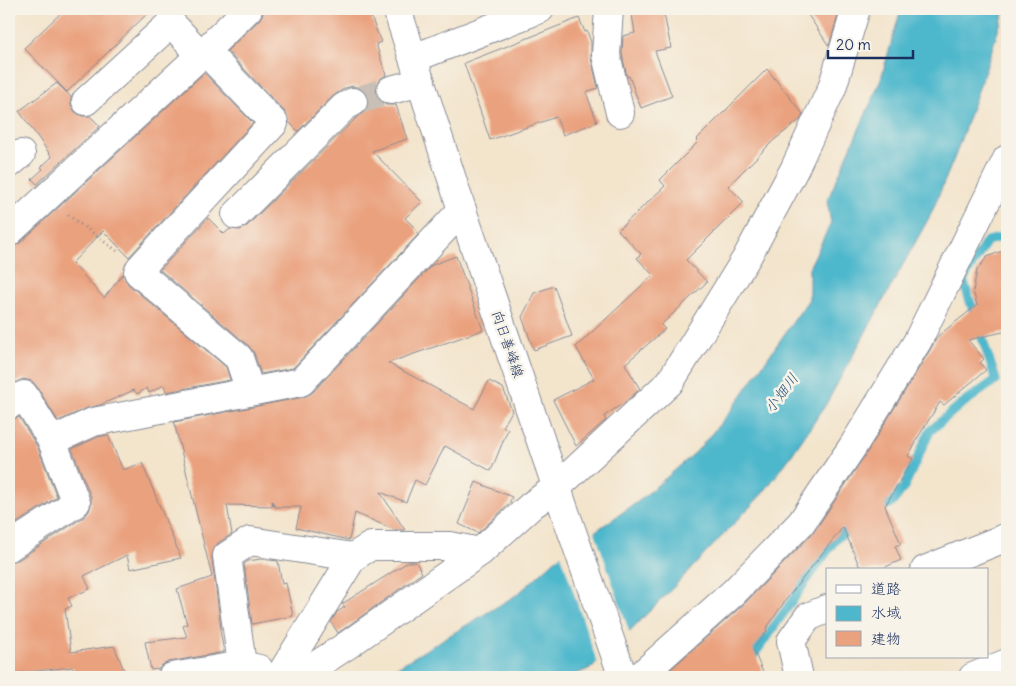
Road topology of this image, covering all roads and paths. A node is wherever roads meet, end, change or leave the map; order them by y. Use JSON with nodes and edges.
{"nodes":[{"id":1,"x":248,"y":9,"type":"edge"},
{"id":2,"x":396,"y":9,"type":"edge"},
{"id":3,"x":540,"y":9,"type":"edge"},
{"id":4,"x":609,"y":9,"type":"edge"},
{"id":5,"x":856,"y":9,"type":"edge"},
{"id":6,"x":203,"y":53,"type":"junction"},
{"id":7,"x":418,"y":70,"type":"junction"},
{"id":8,"x":391,"y":90,"type":"tunnel mouth"},
{"id":9,"x":86,"y":102,"type":"dead end"},
{"id":10,"x":353,"y":102,"type":"tunnel mouth"},
{"id":11,"x":620,"y":112,"type":"dead end"},
{"id":12,"x":1007,"y":159,"type":"edge"},
{"id":13,"x":45,"y":198,"type":"junction"},
{"id":14,"x":462,"y":210,"type":"junction"},
{"id":15,"x":236,"y":215,"type":"dead end"},
{"id":16,"x":9,"y":232,"type":"edge"},
{"id":17,"x":140,"y":268,"type":"junction"},
{"id":18,"x":250,"y":392,"type":"junction"},
{"id":19,"x":9,"y":405,"type":"edge"},
{"id":20,"x":52,"y":441,"type":"junction"},
{"id":21,"x":560,"y":498,"type":"junction"},
{"id":22,"x":1007,"y":537,"type":"edge"},
{"id":23,"x":9,"y":547,"type":"edge"},
{"id":24,"x":480,"y":552,"type":"junction"},
{"id":25,"x":353,"y":557,"type":"junction"},
{"id":26,"x":930,"y":568,"type":"edge"},
{"id":27,"x":826,"y":609,"type":"edge"},
{"id":28,"x":1007,"y":663,"type":"edge"},
{"id":29,"x":242,"y":665,"type":"junction"},
{"id":30,"x":287,"y":676,"type":"edge"},
{"id":31,"x":628,"y":676,"type":"edge"},
{"id":32,"x":172,"y":677,"type":"edge"},
{"id":33,"x":799,"y":677,"type":"edge"},
{"id":34,"x":973,"y":677,"type":"edge"}],
"edges":[{"from":1,"to":6,"type":"street"},
{"from":2,"to":7,"type":"street","name":"向日善峰線"},
{"from":3,"to":7,"type":"street"},
{"from":4,"to":11,"type":"street"},
{"from":5,"to":21,"type":"street"},
{"from":6,"to":9,"type":"street"},
{"from":6,"to":13,"type":"street"},
{"from":6,"to":17,"type":"street"},
{"from":7,"to":8,"type":"street"},
{"from":7,"to":14,"type":"street","name":"向日善峰線"},
{"from":10,"to":15,"type":"street"},
{"from":12,"to":31,"type":"street"},
{"from":13,"to":16,"type":"street"},
{"from":13,"to":17,"type":"path"},
{"from":14,"to":18,"type":"street"},
{"from":14,"to":21,"type":"street","name":"向日善峰線"},
{"from":17,"to":18,"type":"street"},
{"from":18,"to":20,"type":"street"},
{"from":19,"to":20,"type":"street"},
{"from":20,"to":23,"type":"street"},
{"from":21,"to":24,"type":"street"},
{"from":21,"to":31,"type":"street","name":"向日善峰線"},
{"from":22,"to":26,"type":"street"},
{"from":24,"to":25,"type":"street"},
{"from":24,"to":30,"type":"street"},
{"from":25,"to":29,"type":"street"},
{"from":25,"to":30,"type":"street"},
{"from":27,"to":33,"type":"street"},
{"from":28,"to":34,"type":"street"},
{"from":29,"to":30,"type":"street"},
{"from":29,"to":32,"type":"street"}]}
